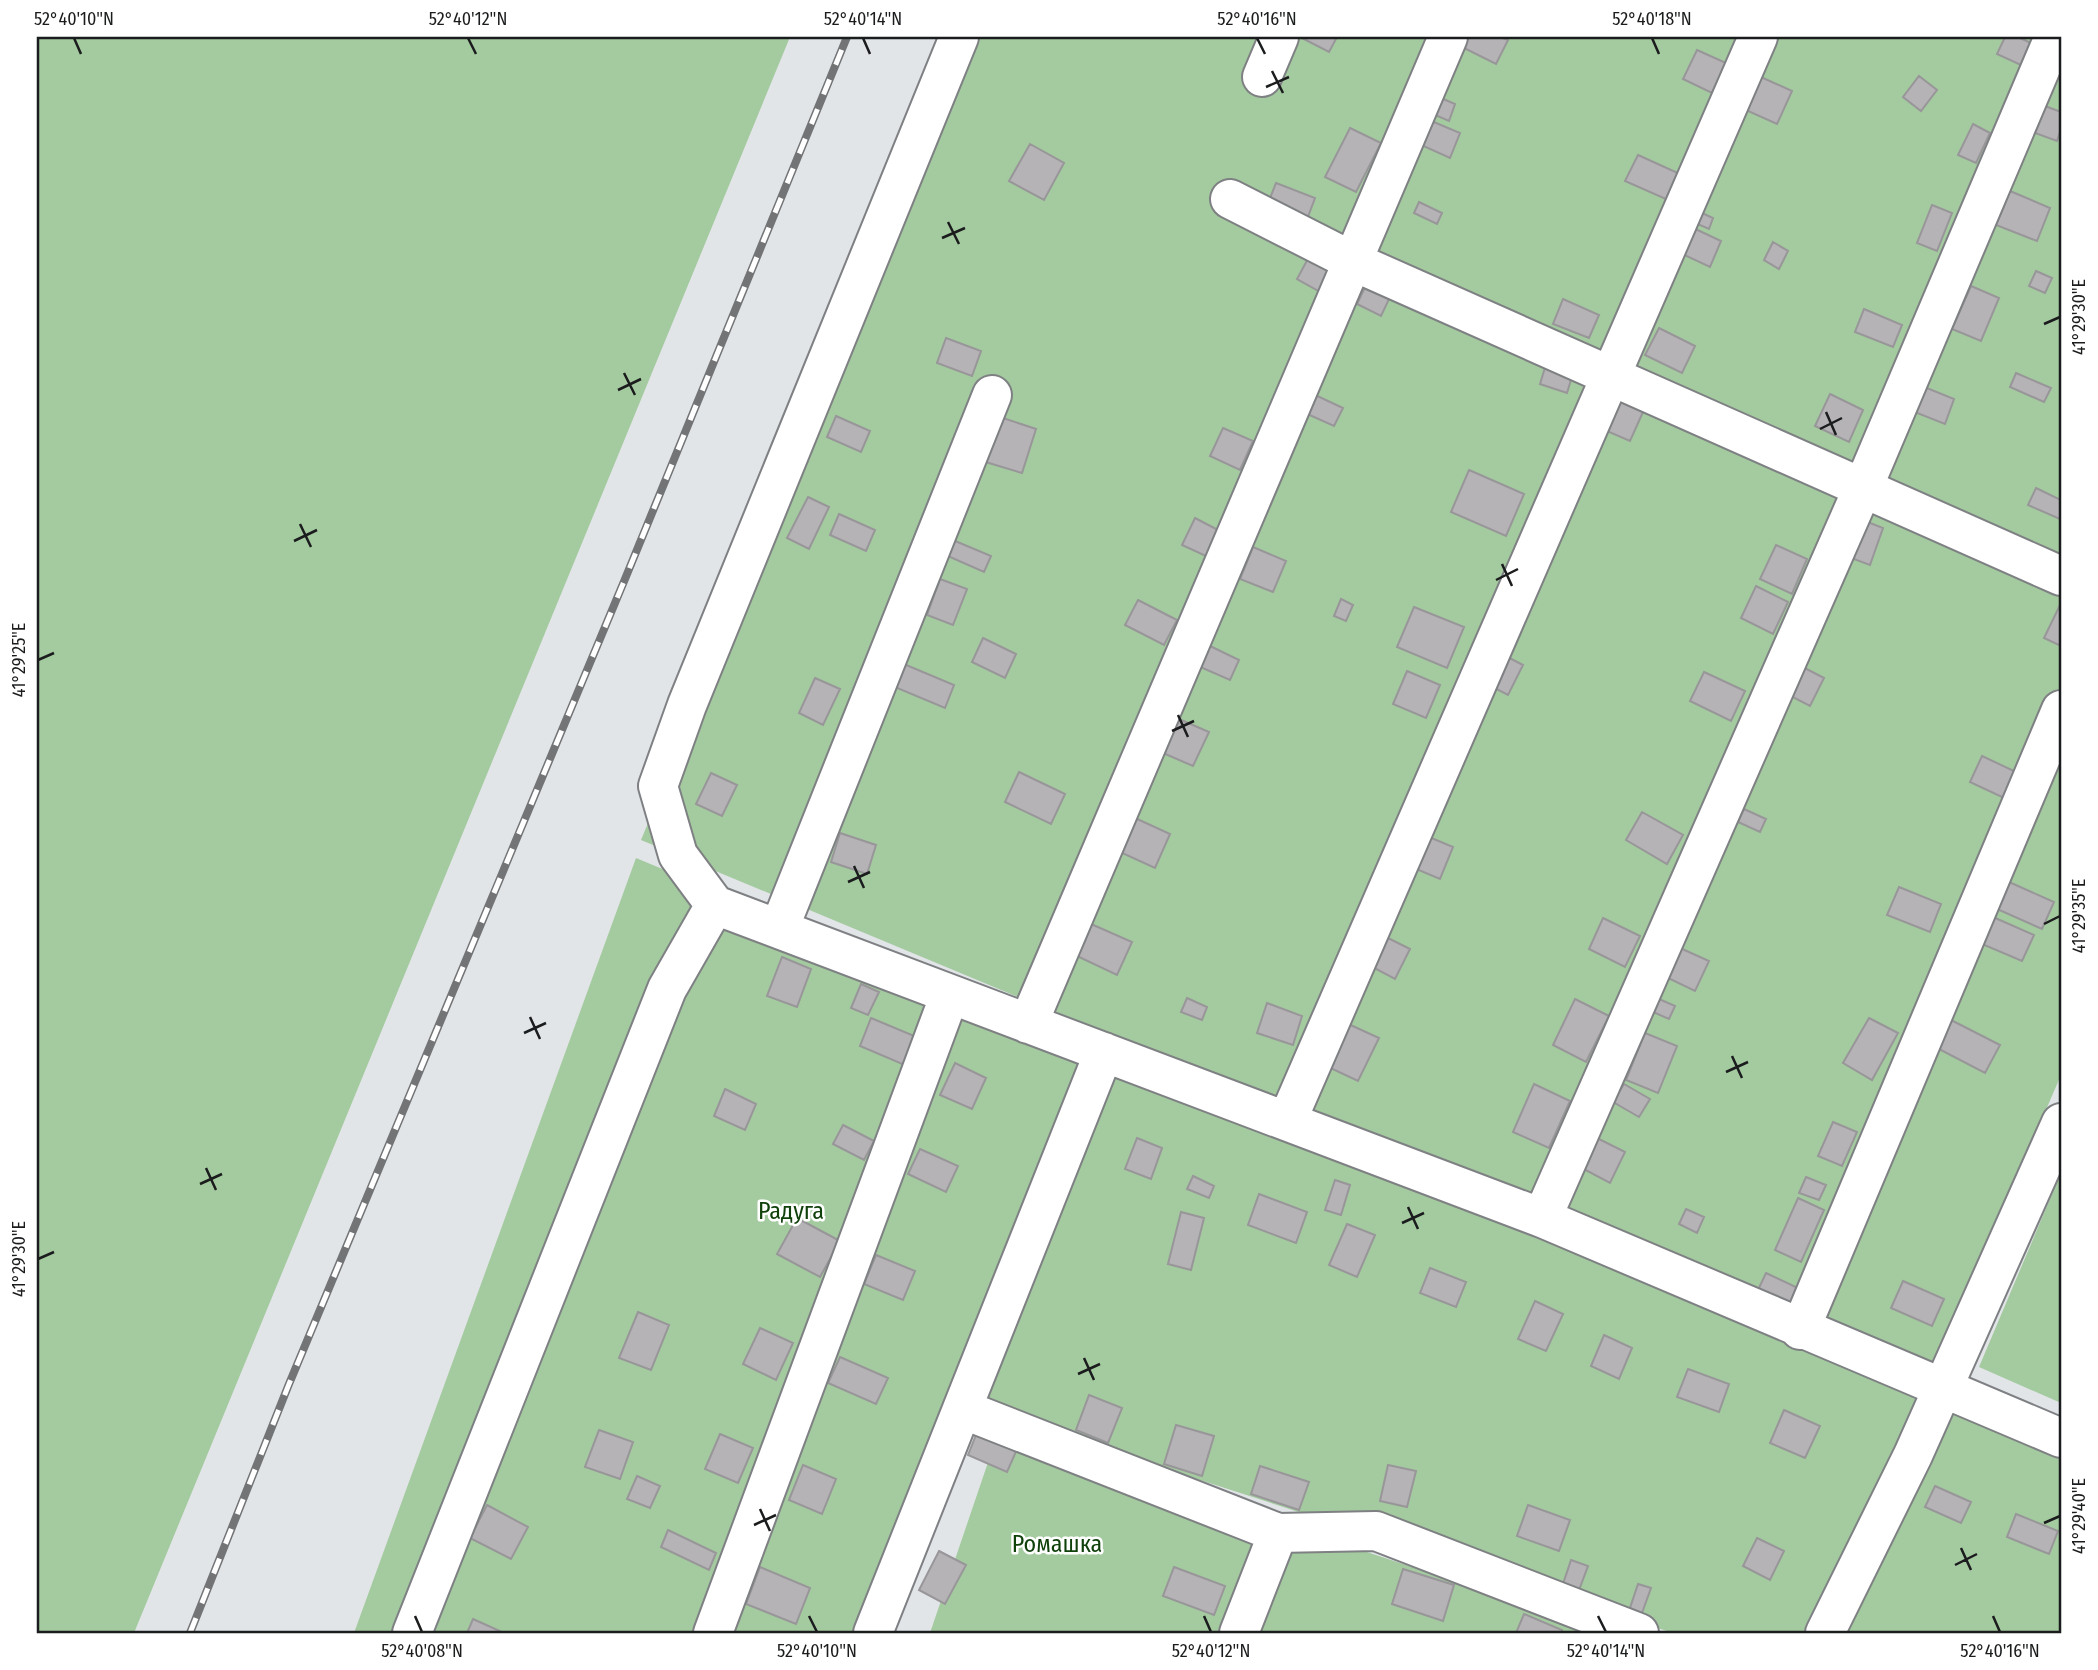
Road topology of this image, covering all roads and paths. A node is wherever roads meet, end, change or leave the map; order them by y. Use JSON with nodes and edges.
{"nodes":[{"id":1,"x":959,"y":37,"type":"edge"},
{"id":2,"x":1279,"y":37,"type":"edge"},
{"id":3,"x":1448,"y":37,"type":"edge"},
{"id":4,"x":1758,"y":37,"type":"edge"},
{"id":5,"x":2054,"y":37,"type":"edge"},
{"id":6,"x":1262,"y":77,"type":"dead end"},
{"id":7,"x":1230,"y":199,"type":"dead end"},
{"id":8,"x":1352,"y":261,"type":"junction"},
{"id":9,"x":1611,"y":374,"type":"junction"},
{"id":10,"x":992,"y":395,"type":"dead end"},
{"id":11,"x":1861,"y":490,"type":"junction"},
{"id":12,"x":2061,"y":576,"type":"edge"},
{"id":13,"x":2061,"y":710,"type":"edge"},
{"id":14,"x":715,"y":905,"type":"junction"},
{"id":15,"x":779,"y":929,"type":"junction"},
{"id":16,"x":950,"y":994,"type":"junction"},
{"id":17,"x":1028,"y":1024,"type":"junction"},
{"id":18,"x":1104,"y":1052,"type":"junction"},
{"id":19,"x":1287,"y":1121,"type":"junction"},
{"id":20,"x":2061,"y":1123,"type":"edge"},
{"id":21,"x":2049,"y":1179,"type":"edge"},
{"id":22,"x":1542,"y":1219,"type":"junction"},
{"id":23,"x":1800,"y":1330,"type":"junction"},
{"id":24,"x":1943,"y":1390,"type":"junction"},
{"id":25,"x":962,"y":1409,"type":"junction"},
{"id":26,"x":2061,"y":1438,"type":"edge"},
{"id":27,"x":1278,"y":1533,"type":"junction"},
{"id":28,"x":412,"y":1633,"type":"edge"},
{"id":29,"x":713,"y":1633,"type":"edge"},
{"id":30,"x":873,"y":1633,"type":"edge"},
{"id":31,"x":1239,"y":1633,"type":"edge"},
{"id":32,"x":1639,"y":1633,"type":"edge"},
{"id":33,"x":1825,"y":1633,"type":"edge"}],
"edges":[{"from":1,"to":14,"type":"street"},
{"from":2,"to":6,"type":"street"},
{"from":3,"to":8,"type":"street"},
{"from":4,"to":9,"type":"street"},
{"from":5,"to":11,"type":"street"},
{"from":7,"to":8,"type":"street"},
{"from":8,"to":9,"type":"street"},
{"from":8,"to":17,"type":"street"},
{"from":9,"to":11,"type":"street"},
{"from":9,"to":19,"type":"street"},
{"from":10,"to":15,"type":"street"},
{"from":11,"to":12,"type":"street"},
{"from":11,"to":22,"type":"street"},
{"from":13,"to":23,"type":"street"},
{"from":14,"to":15,"type":"street"},
{"from":14,"to":28,"type":"street"},
{"from":15,"to":16,"type":"street"},
{"from":16,"to":17,"type":"street"},
{"from":16,"to":29,"type":"street"},
{"from":17,"to":18,"type":"street"},
{"from":18,"to":19,"type":"street"},
{"from":18,"to":25,"type":"street"},
{"from":19,"to":22,"type":"street"},
{"from":20,"to":21,"type":"street"},
{"from":21,"to":24,"type":"street"},
{"from":22,"to":23,"type":"street"},
{"from":23,"to":24,"type":"street"},
{"from":24,"to":26,"type":"street"},
{"from":24,"to":33,"type":"street"},
{"from":25,"to":27,"type":"street"},
{"from":25,"to":30,"type":"street"},
{"from":27,"to":31,"type":"street"},
{"from":27,"to":32,"type":"street"}]}
